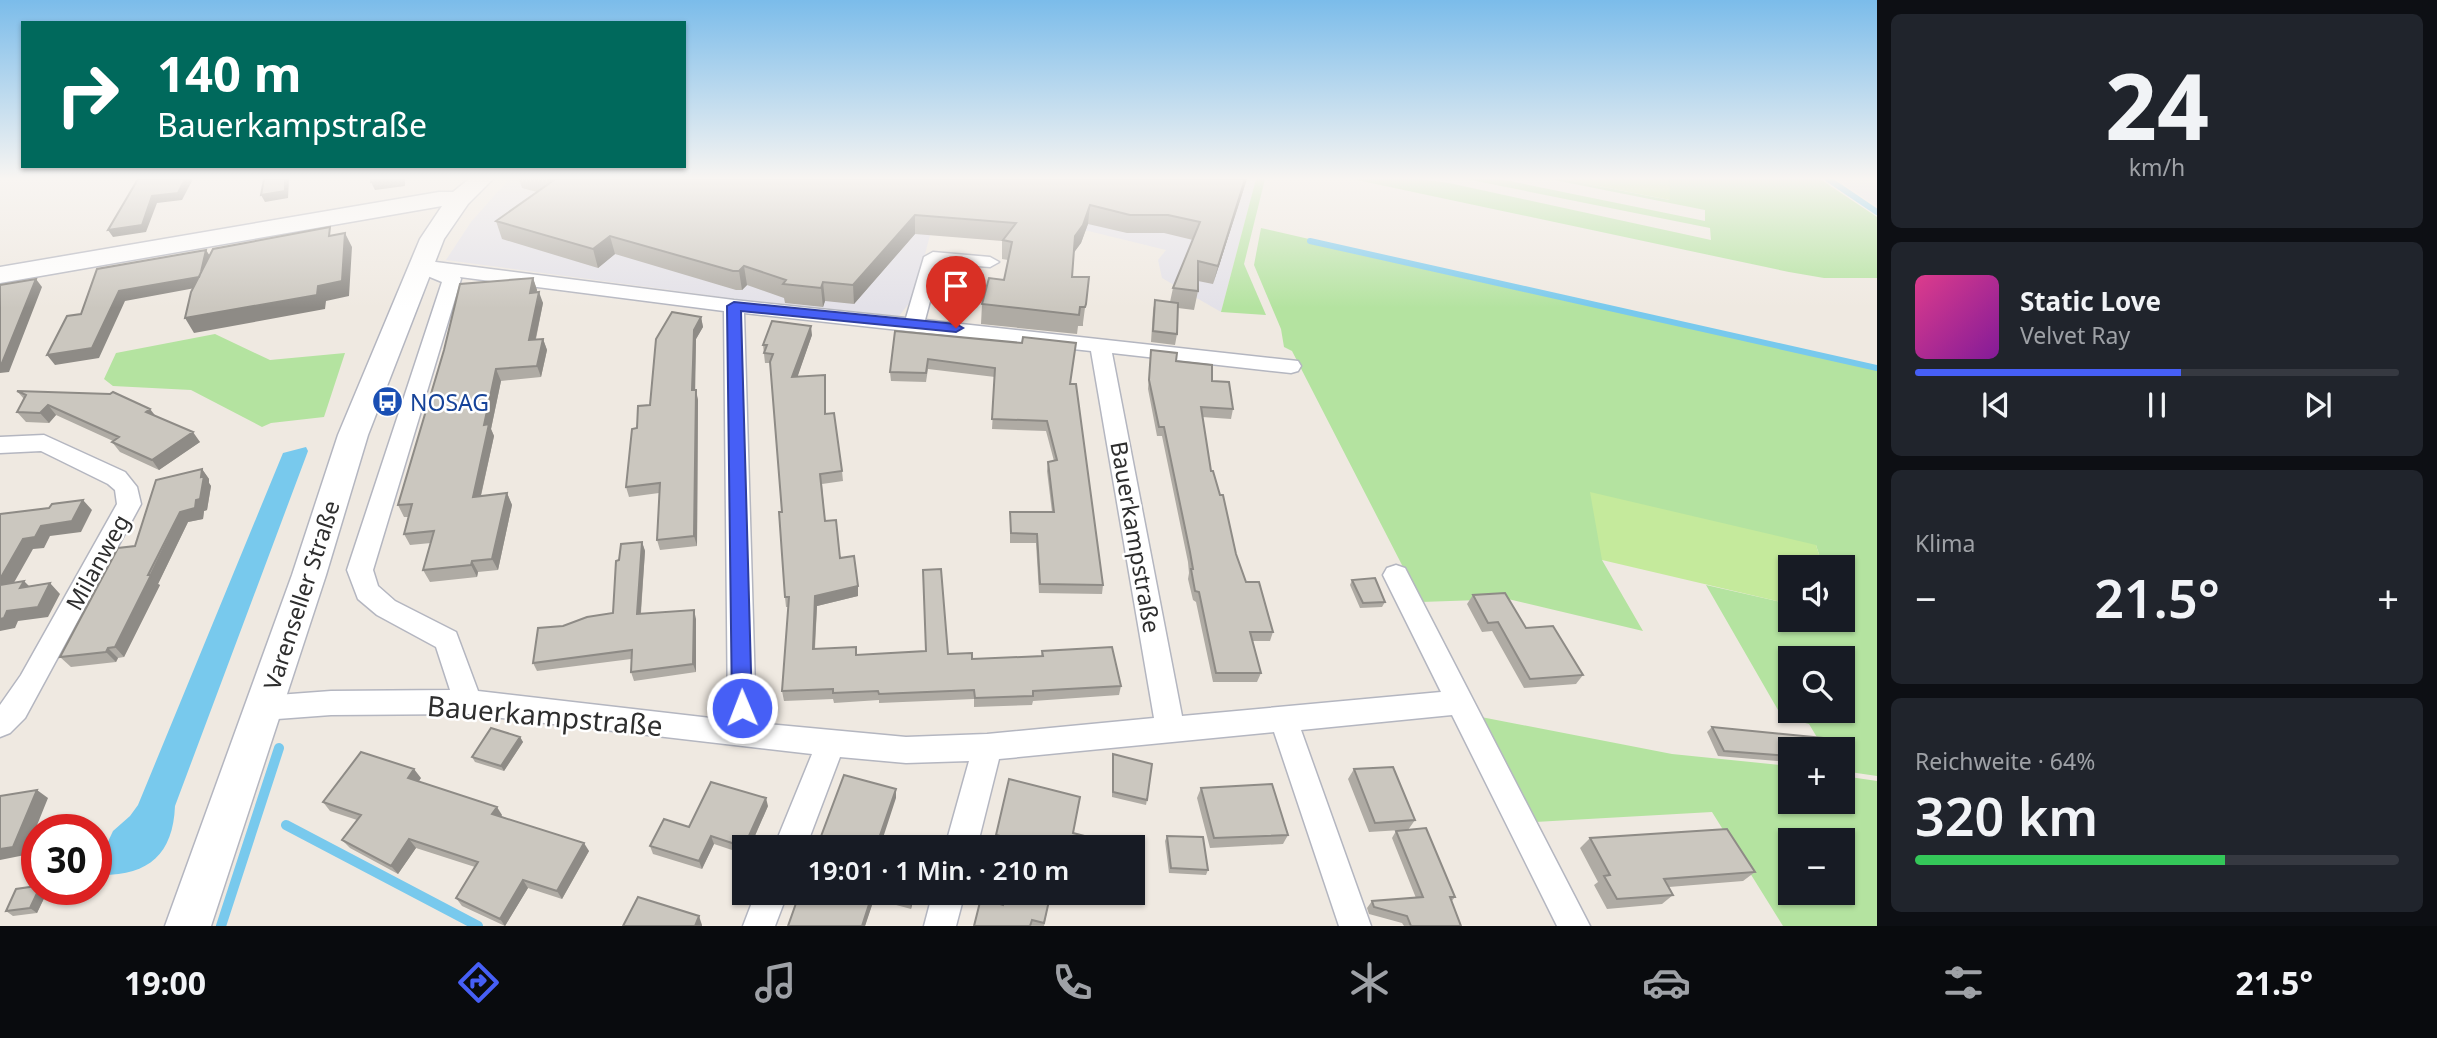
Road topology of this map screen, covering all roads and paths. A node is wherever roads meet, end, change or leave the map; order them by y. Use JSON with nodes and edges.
{"nodes":[{"id":1,"x":301,"y":222,"type":"edge"},
{"id":2,"x":443,"y":222,"type":"edge"},
{"id":3,"x":990,"y":262,"type":"dead end"},
{"id":4,"x":420,"y":266,"type":"junction"},
{"id":5,"x":0,"y":275,"type":"edge"},
{"id":6,"x":734,"y":306,"type":"junction"},
{"id":7,"x":914,"y":323,"type":"junction"},
{"id":8,"x":1100,"y":344,"type":"junction"},
{"id":9,"x":1291,"y":366,"type":"dead end"},
{"id":10,"x":0,"y":445,"type":"edge"},
{"id":11,"x":1396,"y":575,"type":"dead end"},
{"id":12,"x":468,"y":702,"type":"junction"},
{"id":13,"x":1461,"y":702,"type":"junction"},
{"id":14,"x":264,"y":708,"type":"junction"},
{"id":15,"x":1283,"y":718,"type":"junction"},
{"id":16,"x":0,"y":724,"type":"edge"},
{"id":17,"x":1170,"y":731,"type":"junction"},
{"id":18,"x":742,"y":735,"type":"junction"},
{"id":19,"x":831,"y":743,"type":"junction"},
{"id":20,"x":987,"y":747,"type":"junction"},
{"id":21,"x":795,"y":835,"type":"edge"},
{"id":22,"x":964,"y":835,"type":"edge"},
{"id":23,"x":767,"y":905,"type":"edge"},
{"id":24,"x":946,"y":905,"type":"edge"},
{"id":25,"x":188,"y":926,"type":"edge"},
{"id":26,"x":758,"y":926,"type":"edge"},
{"id":27,"x":940,"y":926,"type":"edge"},
{"id":28,"x":1355,"y":926,"type":"edge"},
{"id":29,"x":1574,"y":926,"type":"edge"}],
"edges":[{"from":1,"to":5,"type":"main road"},
{"from":2,"to":4,"type":"main road","name":"Varenseller Straße"},
{"from":3,"to":7,"type":"street"},
{"from":4,"to":6,"type":"street"},
{"from":4,"to":12,"type":"street","name":"Varenseller Straße"},
{"from":4,"to":14,"type":"main road","name":"Varenseller Straße"},
{"from":6,"to":7,"type":"street"},
{"from":6,"to":18,"type":"street"},
{"from":7,"to":8,"type":"street"},
{"from":8,"to":9,"type":"street"},
{"from":8,"to":17,"type":"street","name":"Bauerkampstraße"},
{"from":10,"to":16,"type":"street","name":"Milanweg"},
{"from":11,"to":13,"type":"street"},
{"from":12,"to":14,"type":"street","name":"Bauerkampstraße"},
{"from":12,"to":18,"type":"street","name":"Bauerkampstraße"},
{"from":13,"to":15,"type":"street","name":"Bauerkampstraße"},
{"from":13,"to":29,"type":"street"},
{"from":14,"to":25,"type":"main road","name":"Varenseller Straße"},
{"from":15,"to":17,"type":"street","name":"Bauerkampstraße"},
{"from":15,"to":28,"type":"street"},
{"from":17,"to":20,"type":"street","name":"Bauerkampstraße"},
{"from":18,"to":19,"type":"street","name":"Bauerkampstraße"},
{"from":19,"to":20,"type":"street","name":"Bauerkampstraße"},
{"from":19,"to":21,"type":"street"},
{"from":20,"to":22,"type":"street"},
{"from":23,"to":26,"type":"street"},
{"from":24,"to":27,"type":"street"}]}
